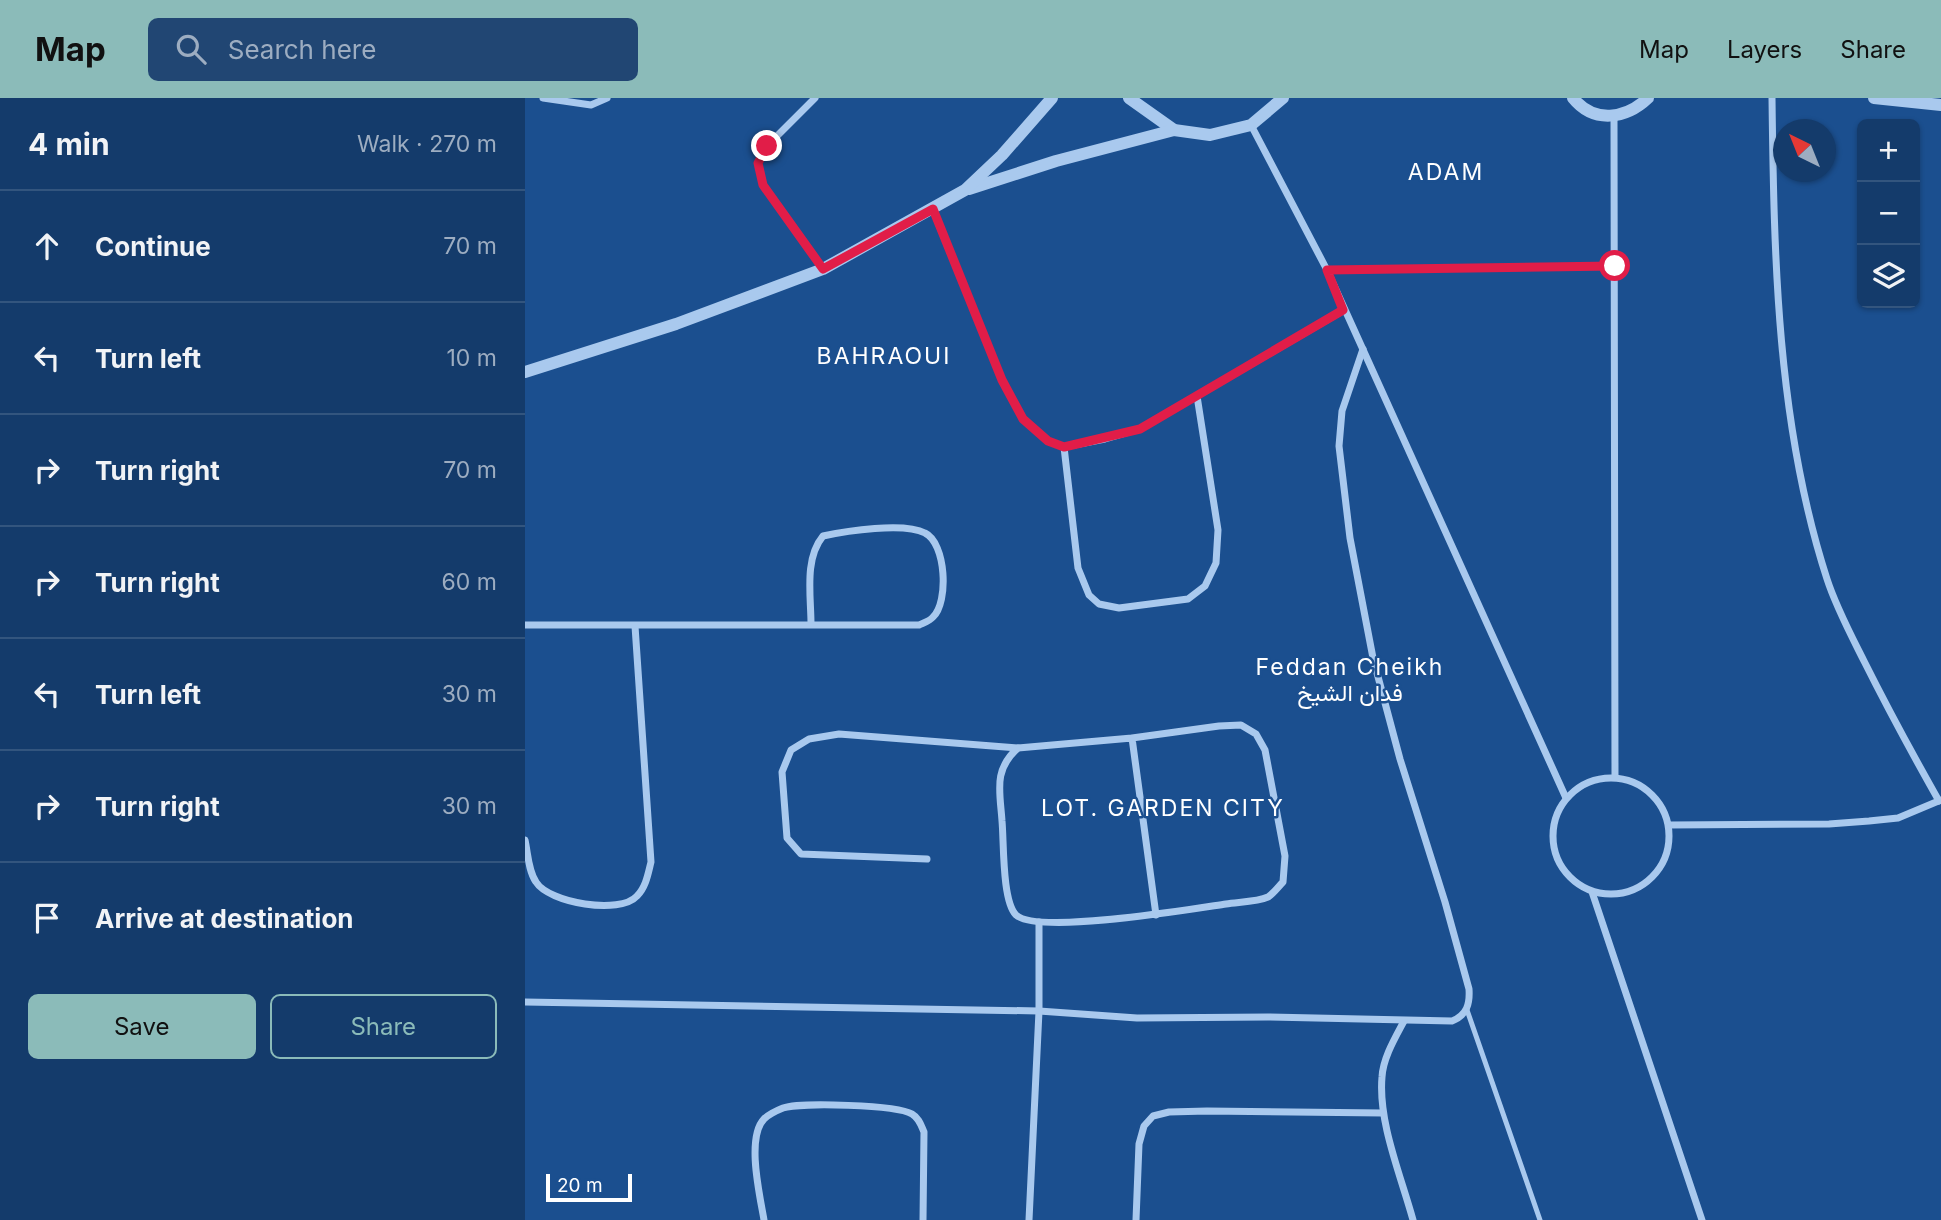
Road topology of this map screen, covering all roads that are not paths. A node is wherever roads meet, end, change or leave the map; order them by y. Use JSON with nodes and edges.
{"nodes":[{"id":1,"x":543,"y":98,"type":"edge"},
{"id":2,"x":607,"y":98,"type":"edge"},
{"id":3,"x":815,"y":98,"type":"edge"},
{"id":4,"x":1052,"y":98,"type":"edge"},
{"id":5,"x":1129,"y":98,"type":"edge"},
{"id":6,"x":1283,"y":98,"type":"edge"},
{"id":7,"x":1573,"y":98,"type":"edge"},
{"id":8,"x":1648,"y":98,"type":"edge"},
{"id":9,"x":1772,"y":98,"type":"edge"},
{"id":10,"x":1874,"y":98,"type":"edge"},
{"id":11,"x":1941,"y":105,"type":"edge"},
{"id":12,"x":1614,"y":117,"type":"junction"},
{"id":13,"x":1251,"y":125,"type":"junction"},
{"id":14,"x":1174,"y":130,"type":"junction"},
{"id":15,"x":965,"y":190,"type":"junction"},
{"id":16,"x":933,"y":209,"type":"junction"},
{"id":17,"x":1615,"y":266,"type":"junction"},
{"id":18,"x":823,"y":269,"type":"junction"},
{"id":19,"x":1327,"y":270,"type":"junction"},
{"id":20,"x":1343,"y":310,"type":"junction"},
{"id":21,"x":1363,"y":349,"type":"junction"},
{"id":22,"x":525,"y":372,"type":"edge"},
{"id":23,"x":1197,"y":397,"type":"junction"},
{"id":24,"x":1064,"y":447,"type":"junction"},
{"id":25,"x":811,"y":624,"type":"junction"},
{"id":26,"x":525,"y":625,"type":"edge"},
{"id":27,"x":635,"y":626,"type":"junction"},
{"id":28,"x":1132,"y":738,"type":"junction"},
{"id":29,"x":1018,"y":748,"type":"junction"},
{"id":30,"x":1615,"y":777,"type":"junction"},
{"id":31,"x":1566,"y":798,"type":"junction"},
{"id":32,"x":1940,"y":801,"type":"edge"},
{"id":33,"x":1669,"y":825,"type":"junction"},
{"id":34,"x":525,"y":840,"type":"edge"},
{"id":35,"x":927,"y":859,"type":"dead end"},
{"id":36,"x":1592,"y":892,"type":"junction"},
{"id":37,"x":1156,"y":915,"type":"junction"},
{"id":38,"x":1039,"y":922,"type":"junction"},
{"id":39,"x":525,"y":1002,"type":"edge"},
{"id":40,"x":1467,"y":1010,"type":"junction"},
{"id":41,"x":1039,"y":1011,"type":"junction"},
{"id":42,"x":1404,"y":1021,"type":"junction"},
{"id":43,"x":1383,"y":1113,"type":"junction"},
{"id":44,"x":764,"y":1220,"type":"edge"},
{"id":45,"x":923,"y":1220,"type":"edge"},
{"id":46,"x":1029,"y":1220,"type":"edge"},
{"id":47,"x":1136,"y":1220,"type":"edge"},
{"id":48,"x":1413,"y":1220,"type":"edge"},
{"id":49,"x":1539,"y":1220,"type":"edge"},
{"id":50,"x":1702,"y":1220,"type":"edge"}],
"edges":[{"from":1,"to":2,"type":"street"},
{"from":3,"to":18,"type":"street"},
{"from":4,"to":15,"type":"street"},
{"from":5,"to":14,"type":"street"},
{"from":6,"to":13,"type":"street"},
{"from":7,"to":12,"type":"street"},
{"from":8,"to":12,"type":"street"},
{"from":9,"to":32,"type":"street"},
{"from":10,"to":11,"type":"street"},
{"from":12,"to":17,"type":"street"},
{"from":13,"to":14,"type":"street"},
{"from":13,"to":19,"type":"street"},
{"from":14,"to":15,"type":"street"},
{"from":15,"to":16,"type":"street"},
{"from":16,"to":18,"type":"street"},
{"from":16,"to":24,"type":"street"},
{"from":17,"to":19,"type":"street"},
{"from":17,"to":30,"type":"street"},
{"from":18,"to":22,"type":"street"},
{"from":19,"to":20,"type":"street"},
{"from":20,"to":21,"type":"street"},
{"from":20,"to":23,"type":"street"},
{"from":21,"to":31,"type":"street"},
{"from":21,"to":40,"type":"street"},
{"from":23,"to":24,"type":"street"},
{"from":23,"to":24,"type":"street"},
{"from":25,"to":25,"type":"street"},
{"from":25,"to":27,"type":"street"},
{"from":26,"to":27,"type":"street"},
{"from":27,"to":34,"type":"street"},
{"from":28,"to":29,"type":"street"},
{"from":28,"to":37,"type":"street"},
{"from":28,"to":37,"type":"street"},
{"from":29,"to":35,"type":"street"},
{"from":29,"to":38,"type":"street"},
{"from":30,"to":31,"type":"street"},
{"from":30,"to":33,"type":"street"},
{"from":31,"to":36,"type":"street"},
{"from":32,"to":33,"type":"street"},
{"from":33,"to":36,"type":"street"},
{"from":36,"to":50,"type":"street"},
{"from":37,"to":38,"type":"street"},
{"from":38,"to":41,"type":"street"},
{"from":39,"to":41,"type":"street"},
{"from":40,"to":42,"type":"street"},
{"from":40,"to":49,"type":"lane"},
{"from":41,"to":42,"type":"street"},
{"from":41,"to":46,"type":"street"},
{"from":42,"to":43,"type":"street"},
{"from":43,"to":47,"type":"street"},
{"from":43,"to":48,"type":"street"},
{"from":44,"to":45,"type":"street"}]}
